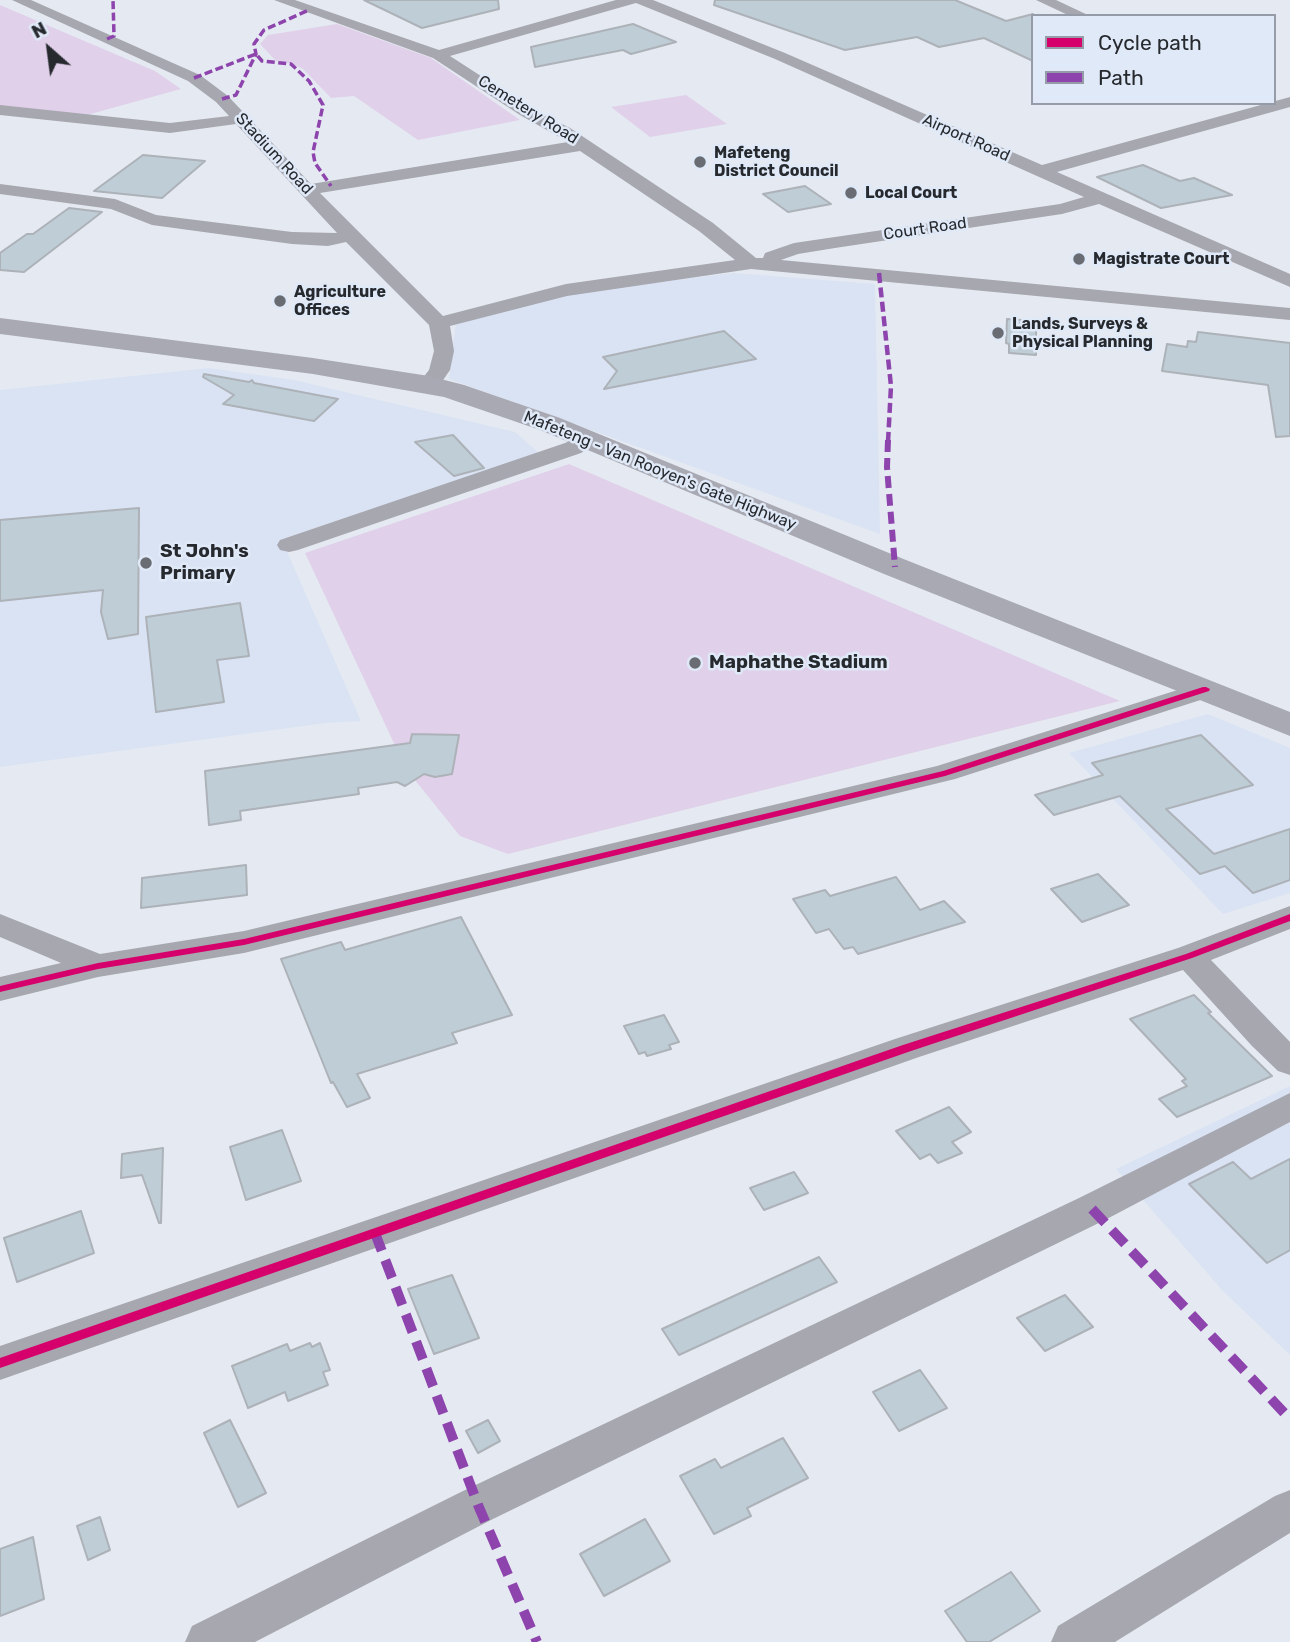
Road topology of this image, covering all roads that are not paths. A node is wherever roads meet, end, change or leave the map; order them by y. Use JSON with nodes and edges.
{"nodes":[{"id":1,"x":19,"y":0,"type":"edge"},
{"id":2,"x":281,"y":0,"type":"edge"},
{"id":3,"x":632,"y":0,"type":"edge"},
{"id":4,"x":640,"y":0,"type":"edge"},
{"id":5,"x":1043,"y":0,"type":"edge"},
{"id":6,"x":1078,"y":14,"type":"edge"},
{"id":7,"x":438,"y":55,"type":"junction"},
{"id":8,"x":1269,"y":105,"type":"edge"},
{"id":9,"x":0,"y":110,"type":"edge"},
{"id":10,"x":240,"y":118,"type":"junction"},
{"id":11,"x":583,"y":145,"type":"junction"},
{"id":12,"x":1040,"y":171,"type":"junction"},
{"id":13,"x":0,"y":189,"type":"edge"},
{"id":14,"x":308,"y":190,"type":"junction"},
{"id":15,"x":1099,"y":198,"type":"junction"},
{"id":16,"x":350,"y":236,"type":"junction"},
{"id":17,"x":751,"y":263,"type":"junction"},
{"id":18,"x":1290,"y":281,"type":"edge"},
{"id":19,"x":1290,"y":314,"type":"edge"},
{"id":20,"x":439,"y":323,"type":"junction"},
{"id":21,"x":0,"y":326,"type":"edge"},
{"id":22,"x":429,"y":384,"type":"junction"},
{"id":23,"x":587,"y":440,"type":"junction"},
{"id":24,"x":289,"y":545,"type":"dead end"},
{"id":25,"x":1206,"y":689,"type":"junction"},
{"id":26,"x":1290,"y":725,"type":"edge"},
{"id":27,"x":1290,"y":917,"type":"edge"},
{"id":28,"x":0,"y":925,"type":"edge"},
{"id":29,"x":1189,"y":956,"type":"junction"},
{"id":30,"x":98,"y":965,"type":"junction"},
{"id":31,"x":0,"y":989,"type":"edge"},
{"id":32,"x":1290,"y":1062,"type":"edge"},
{"id":33,"x":1290,"y":1107,"type":"edge"},
{"id":34,"x":0,"y":1363,"type":"edge"},
{"id":35,"x":1290,"y":1510,"type":"edge"},
{"id":36,"x":208,"y":1642,"type":"edge"},
{"id":37,"x":1074,"y":1642,"type":"edge"}],
"edges":[{"from":1,"to":10,"type":"street","name":"Stadium Road"},
{"from":2,"to":7,"type":"street","name":"Cemetery Road"},
{"from":3,"to":7,"type":"street"},
{"from":4,"to":12,"type":"street","name":"Airport Road"},
{"from":5,"to":6,"type":"street"},
{"from":7,"to":11,"type":"street","name":"Cemetery Road"},
{"from":8,"to":12,"type":"street"},
{"from":9,"to":10,"type":"street"},
{"from":10,"to":14,"type":"street","name":"Stadium Road"},
{"from":11,"to":14,"type":"street"},
{"from":11,"to":17,"type":"street","name":"Cemetery Road"},
{"from":12,"to":15,"type":"street","name":"Airport Road"},
{"from":13,"to":16,"type":"street"},
{"from":14,"to":16,"type":"street","name":"Stadium Road"},
{"from":15,"to":17,"type":"street","name":"Court Road"},
{"from":15,"to":18,"type":"street","name":"Airport Road"},
{"from":16,"to":20,"type":"street","name":"Stadium Road"},
{"from":17,"to":19,"type":"street"},
{"from":17,"to":20,"type":"street"},
{"from":20,"to":22,"type":"street"},
{"from":21,"to":22,"type":"main road","name":"Mafeteng - Van Rooyen's Gate Highway"},
{"from":22,"to":23,"type":"main road","name":"Mafeteng - Van Rooyen's Gate Highway"},
{"from":23,"to":24,"type":"street"},
{"from":23,"to":25,"type":"main road","name":"Mafeteng - Van Rooyen's Gate Highway"},
{"from":25,"to":26,"type":"main road","name":"Mafeteng - Van Rooyen's Gate Highway"},
{"from":25,"to":30,"type":"street"},
{"from":27,"to":29,"type":"street"},
{"from":28,"to":30,"type":"street"},
{"from":29,"to":32,"type":"street"},
{"from":29,"to":34,"type":"street"},
{"from":30,"to":31,"type":"street"},
{"from":33,"to":36,"type":"street"},
{"from":35,"to":37,"type":"street"}]}
